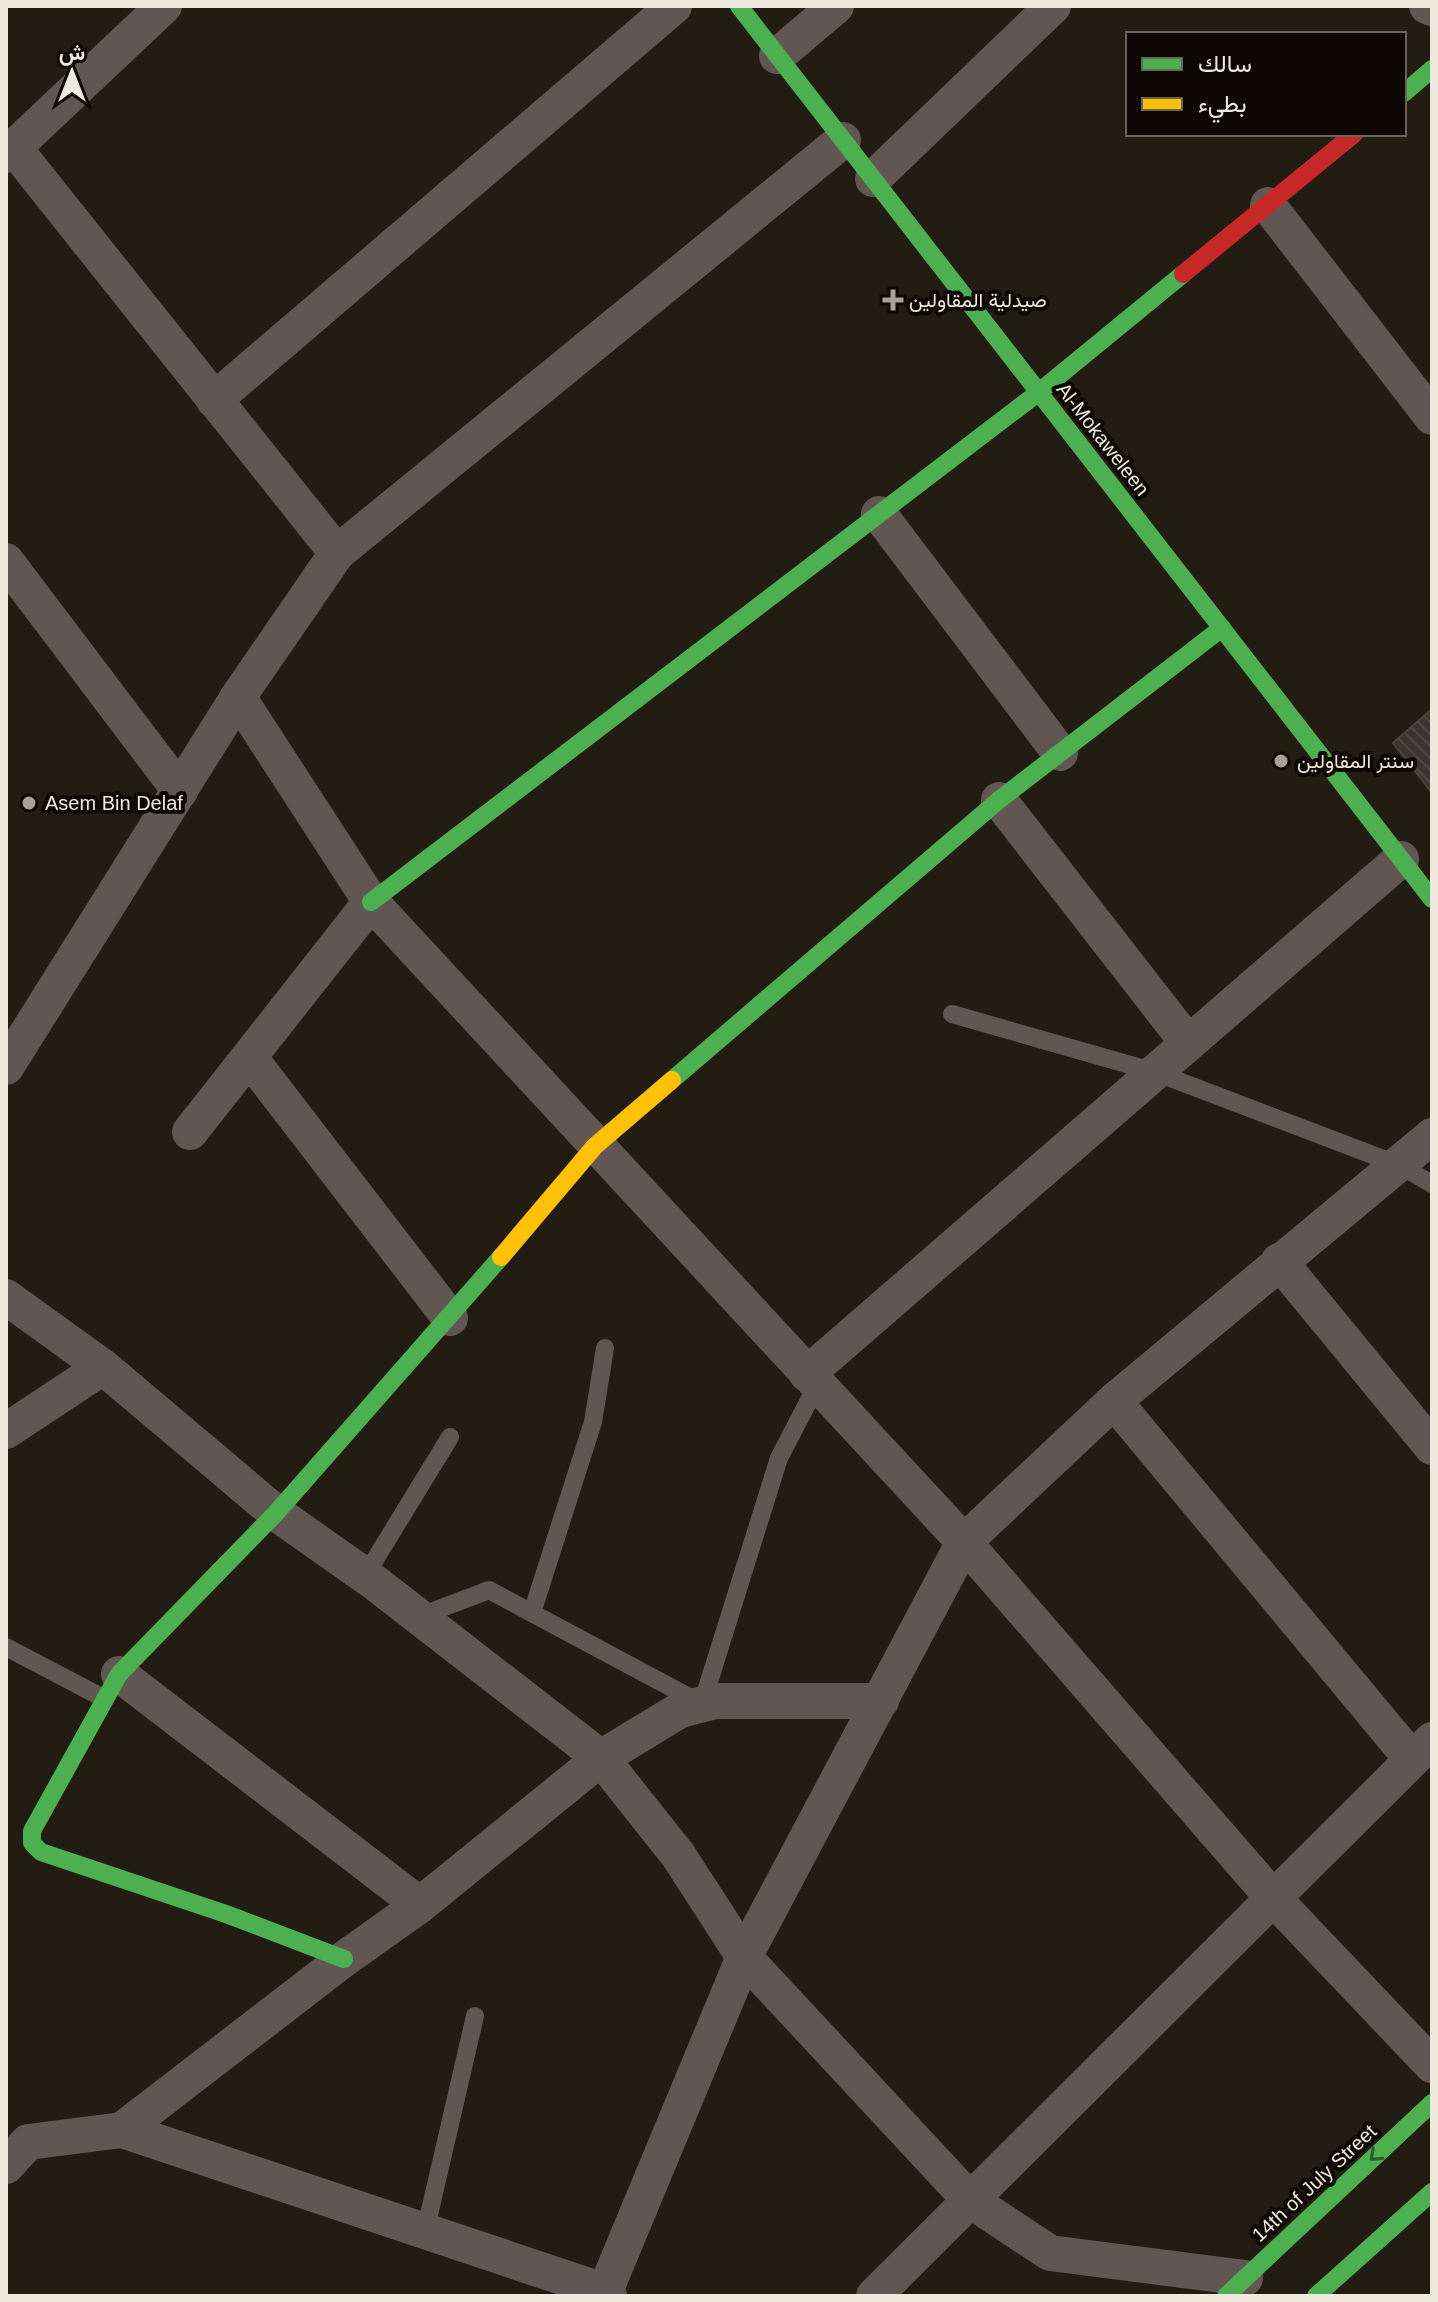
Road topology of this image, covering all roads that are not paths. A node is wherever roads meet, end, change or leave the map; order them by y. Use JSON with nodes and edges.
{"nodes":[{"id":1,"x":164,"y":6,"type":"edge"},
{"id":2,"x":674,"y":6,"type":"edge"},
{"id":3,"x":739,"y":6,"type":"edge"},
{"id":4,"x":836,"y":6,"type":"edge"},
{"id":5,"x":1053,"y":6,"type":"edge"},
{"id":6,"x":777,"y":56,"type":"junction"},
{"id":7,"x":1432,"y":69,"type":"edge"},
{"id":8,"x":1406,"y":91,"type":"edge"},
{"id":9,"x":1352,"y":136,"type":"edge"},
{"id":10,"x":843,"y":140,"type":"junction"},
{"id":11,"x":10,"y":152,"type":"edge"},
{"id":12,"x":873,"y":179,"type":"junction"},
{"id":13,"x":1268,"y":205,"type":"junction"},
{"id":14,"x":1039,"y":392,"type":"junction"},
{"id":15,"x":214,"y":400,"type":"junction"},
{"id":16,"x":1432,"y":417,"type":"edge"},
{"id":17,"x":879,"y":514,"type":"junction"},
{"id":18,"x":337,"y":553,"type":"junction"},
{"id":19,"x":6,"y":561,"type":"edge"},
{"id":20,"x":1222,"y":628,"type":"junction"},
{"id":21,"x":238,"y":697,"type":"junction"},
{"id":22,"x":1060,"y":753,"type":"junction"},
{"id":23,"x":180,"y":791,"type":"junction"},
{"id":24,"x":999,"y":800,"type":"junction"},
{"id":25,"x":1401,"y":859,"type":"junction"},
{"id":26,"x":1432,"y":899,"type":"edge"},
{"id":27,"x":371,"y":902,"type":"junction"},
{"id":28,"x":952,"y":1014,"type":"dead end"},
{"id":29,"x":1188,"y":1043,"type":"junction"},
{"id":30,"x":249,"y":1057,"type":"junction"},
{"id":31,"x":6,"y":1067,"type":"edge"},
{"id":32,"x":1155,"y":1072,"type":"junction"},
{"id":33,"x":190,"y":1132,"type":"dead end"},
{"id":34,"x":1432,"y":1136,"type":"edge"},
{"id":35,"x":595,"y":1146,"type":"junction"},
{"id":36,"x":1399,"y":1165,"type":"junction"},
{"id":37,"x":1432,"y":1184,"type":"edge"},
{"id":38,"x":1279,"y":1261,"type":"junction"},
{"id":39,"x":6,"y":1297,"type":"edge"},
{"id":40,"x":450,"y":1318,"type":"junction"},
{"id":41,"x":605,"y":1348,"type":"dead end"},
{"id":42,"x":103,"y":1367,"type":"junction"},
{"id":43,"x":812,"y":1380,"type":"junction"},
{"id":44,"x":1114,"y":1401,"type":"junction"},
{"id":45,"x":6,"y":1431,"type":"edge"},
{"id":46,"x":450,"y":1437,"type":"dead end"},
{"id":47,"x":1432,"y":1447,"type":"edge"},
{"id":48,"x":276,"y":1513,"type":"junction"},
{"id":49,"x":964,"y":1542,"type":"junction"},
{"id":50,"x":365,"y":1576,"type":"junction"},
{"id":51,"x":532,"y":1613,"type":"junction"},
{"id":52,"x":418,"y":1617,"type":"junction"},
{"id":53,"x":6,"y":1647,"type":"edge"},
{"id":54,"x":112,"y":1687,"type":"junction"},
{"id":55,"x":881,"y":1701,"type":"junction"},
{"id":56,"x":702,"y":1704,"type":"junction"},
{"id":57,"x":1422,"y":1749,"type":"edge"},
{"id":58,"x":601,"y":1758,"type":"junction"},
{"id":59,"x":1274,"y":1899,"type":"junction"},
{"id":60,"x":420,"y":1905,"type":"junction"},
{"id":61,"x":744,"y":1957,"type":"junction"},
{"id":62,"x":344,"y":1959,"type":"junction"},
{"id":63,"x":475,"y":2016,"type":"dead end"},
{"id":64,"x":1432,"y":2065,"type":"edge"},
{"id":65,"x":1432,"y":2103,"type":"edge"},
{"id":66,"x":122,"y":2130,"type":"junction"},
{"id":67,"x":13,"y":2144,"type":"edge"},
{"id":68,"x":1432,"y":2192,"type":"edge"},
{"id":69,"x":970,"y":2200,"type":"junction"},
{"id":70,"x":425,"y":2232,"type":"junction"},
{"id":71,"x":1235,"y":2287,"type":"edge"},
{"id":72,"x":605,"y":2294,"type":"edge"},
{"id":73,"x":874,"y":2296,"type":"edge"},
{"id":74,"x":1316,"y":2296,"type":"edge"}],
"edges":[{"from":1,"to":11,"type":"street"},
{"from":2,"to":15,"type":"street"},
{"from":3,"to":6,"type":"street","name":"Al-Mokaweleen"},
{"from":4,"to":6,"type":"street"},
{"from":5,"to":12,"type":"street"},
{"from":6,"to":10,"type":"street","name":"Al-Mokaweleen"},
{"from":7,"to":8,"type":"street"},
{"from":9,"to":13,"type":"street"},
{"from":10,"to":12,"type":"street","name":"Al-Mokaweleen"},
{"from":10,"to":18,"type":"street"},
{"from":11,"to":15,"type":"street"},
{"from":12,"to":14,"type":"street","name":"Al-Mokaweleen"},
{"from":13,"to":14,"type":"street"},
{"from":13,"to":16,"type":"street"},
{"from":14,"to":17,"type":"street"},
{"from":14,"to":20,"type":"street","name":"Al-Mokaweleen"},
{"from":15,"to":18,"type":"street"},
{"from":17,"to":22,"type":"street"},
{"from":17,"to":27,"type":"street"},
{"from":18,"to":21,"type":"street"},
{"from":19,"to":23,"type":"street"},
{"from":20,"to":22,"type":"street"},
{"from":20,"to":25,"type":"street","name":"Al-Mokaweleen"},
{"from":21,"to":23,"type":"street"},
{"from":21,"to":27,"type":"street"},
{"from":22,"to":24,"type":"street"},
{"from":23,"to":31,"type":"street"},
{"from":24,"to":29,"type":"street"},
{"from":24,"to":35,"type":"street"},
{"from":25,"to":26,"type":"street","name":"Al-Mokaweleen"},
{"from":25,"to":29,"type":"street"},
{"from":27,"to":30,"type":"street"},
{"from":27,"to":35,"type":"street"},
{"from":28,"to":32,"type":"lane"},
{"from":29,"to":32,"type":"street"},
{"from":30,"to":33,"type":"street"},
{"from":30,"to":40,"type":"street"},
{"from":32,"to":36,"type":"lane"},
{"from":32,"to":43,"type":"street"},
{"from":34,"to":36,"type":"street"},
{"from":35,"to":40,"type":"street"},
{"from":35,"to":43,"type":"street"},
{"from":36,"to":37,"type":"lane"},
{"from":36,"to":38,"type":"street"},
{"from":38,"to":44,"type":"street"},
{"from":38,"to":47,"type":"street"},
{"from":39,"to":42,"type":"street"},
{"from":40,"to":48,"type":"street"},
{"from":41,"to":51,"type":"lane"},
{"from":42,"to":45,"type":"street"},
{"from":42,"to":48,"type":"street"},
{"from":43,"to":49,"type":"street"},
{"from":43,"to":56,"type":"lane"},
{"from":44,"to":49,"type":"street"},
{"from":44,"to":57,"type":"street"},
{"from":46,"to":50,"type":"lane"},
{"from":48,"to":50,"type":"street"},
{"from":48,"to":54,"type":"street"},
{"from":49,"to":55,"type":"street"},
{"from":49,"to":59,"type":"street"},
{"from":50,"to":52,"type":"street"},
{"from":51,"to":52,"type":"lane"},
{"from":51,"to":56,"type":"lane"},
{"from":52,"to":58,"type":"street"},
{"from":53,"to":54,"type":"lane"},
{"from":54,"to":60,"type":"street"},
{"from":54,"to":62,"type":"street"},
{"from":55,"to":56,"type":"street"},
{"from":55,"to":61,"type":"street"},
{"from":56,"to":58,"type":"street"},
{"from":57,"to":59,"type":"street"},
{"from":58,"to":60,"type":"street"},
{"from":58,"to":61,"type":"street"},
{"from":59,"to":64,"type":"street"},
{"from":59,"to":69,"type":"street"},
{"from":60,"to":62,"type":"street"},
{"from":61,"to":69,"type":"street"},
{"from":61,"to":72,"type":"street"},
{"from":62,"to":66,"type":"street"},
{"from":63,"to":70,"type":"lane"},
{"from":65,"to":71,"type":"street","name":"14th of July Street","one_way":true},
{"from":66,"to":67,"type":"street"},
{"from":66,"to":70,"type":"street"},
{"from":68,"to":74,"type":"street"},
{"from":69,"to":71,"type":"street"},
{"from":69,"to":73,"type":"street"},
{"from":70,"to":72,"type":"street"}]}
